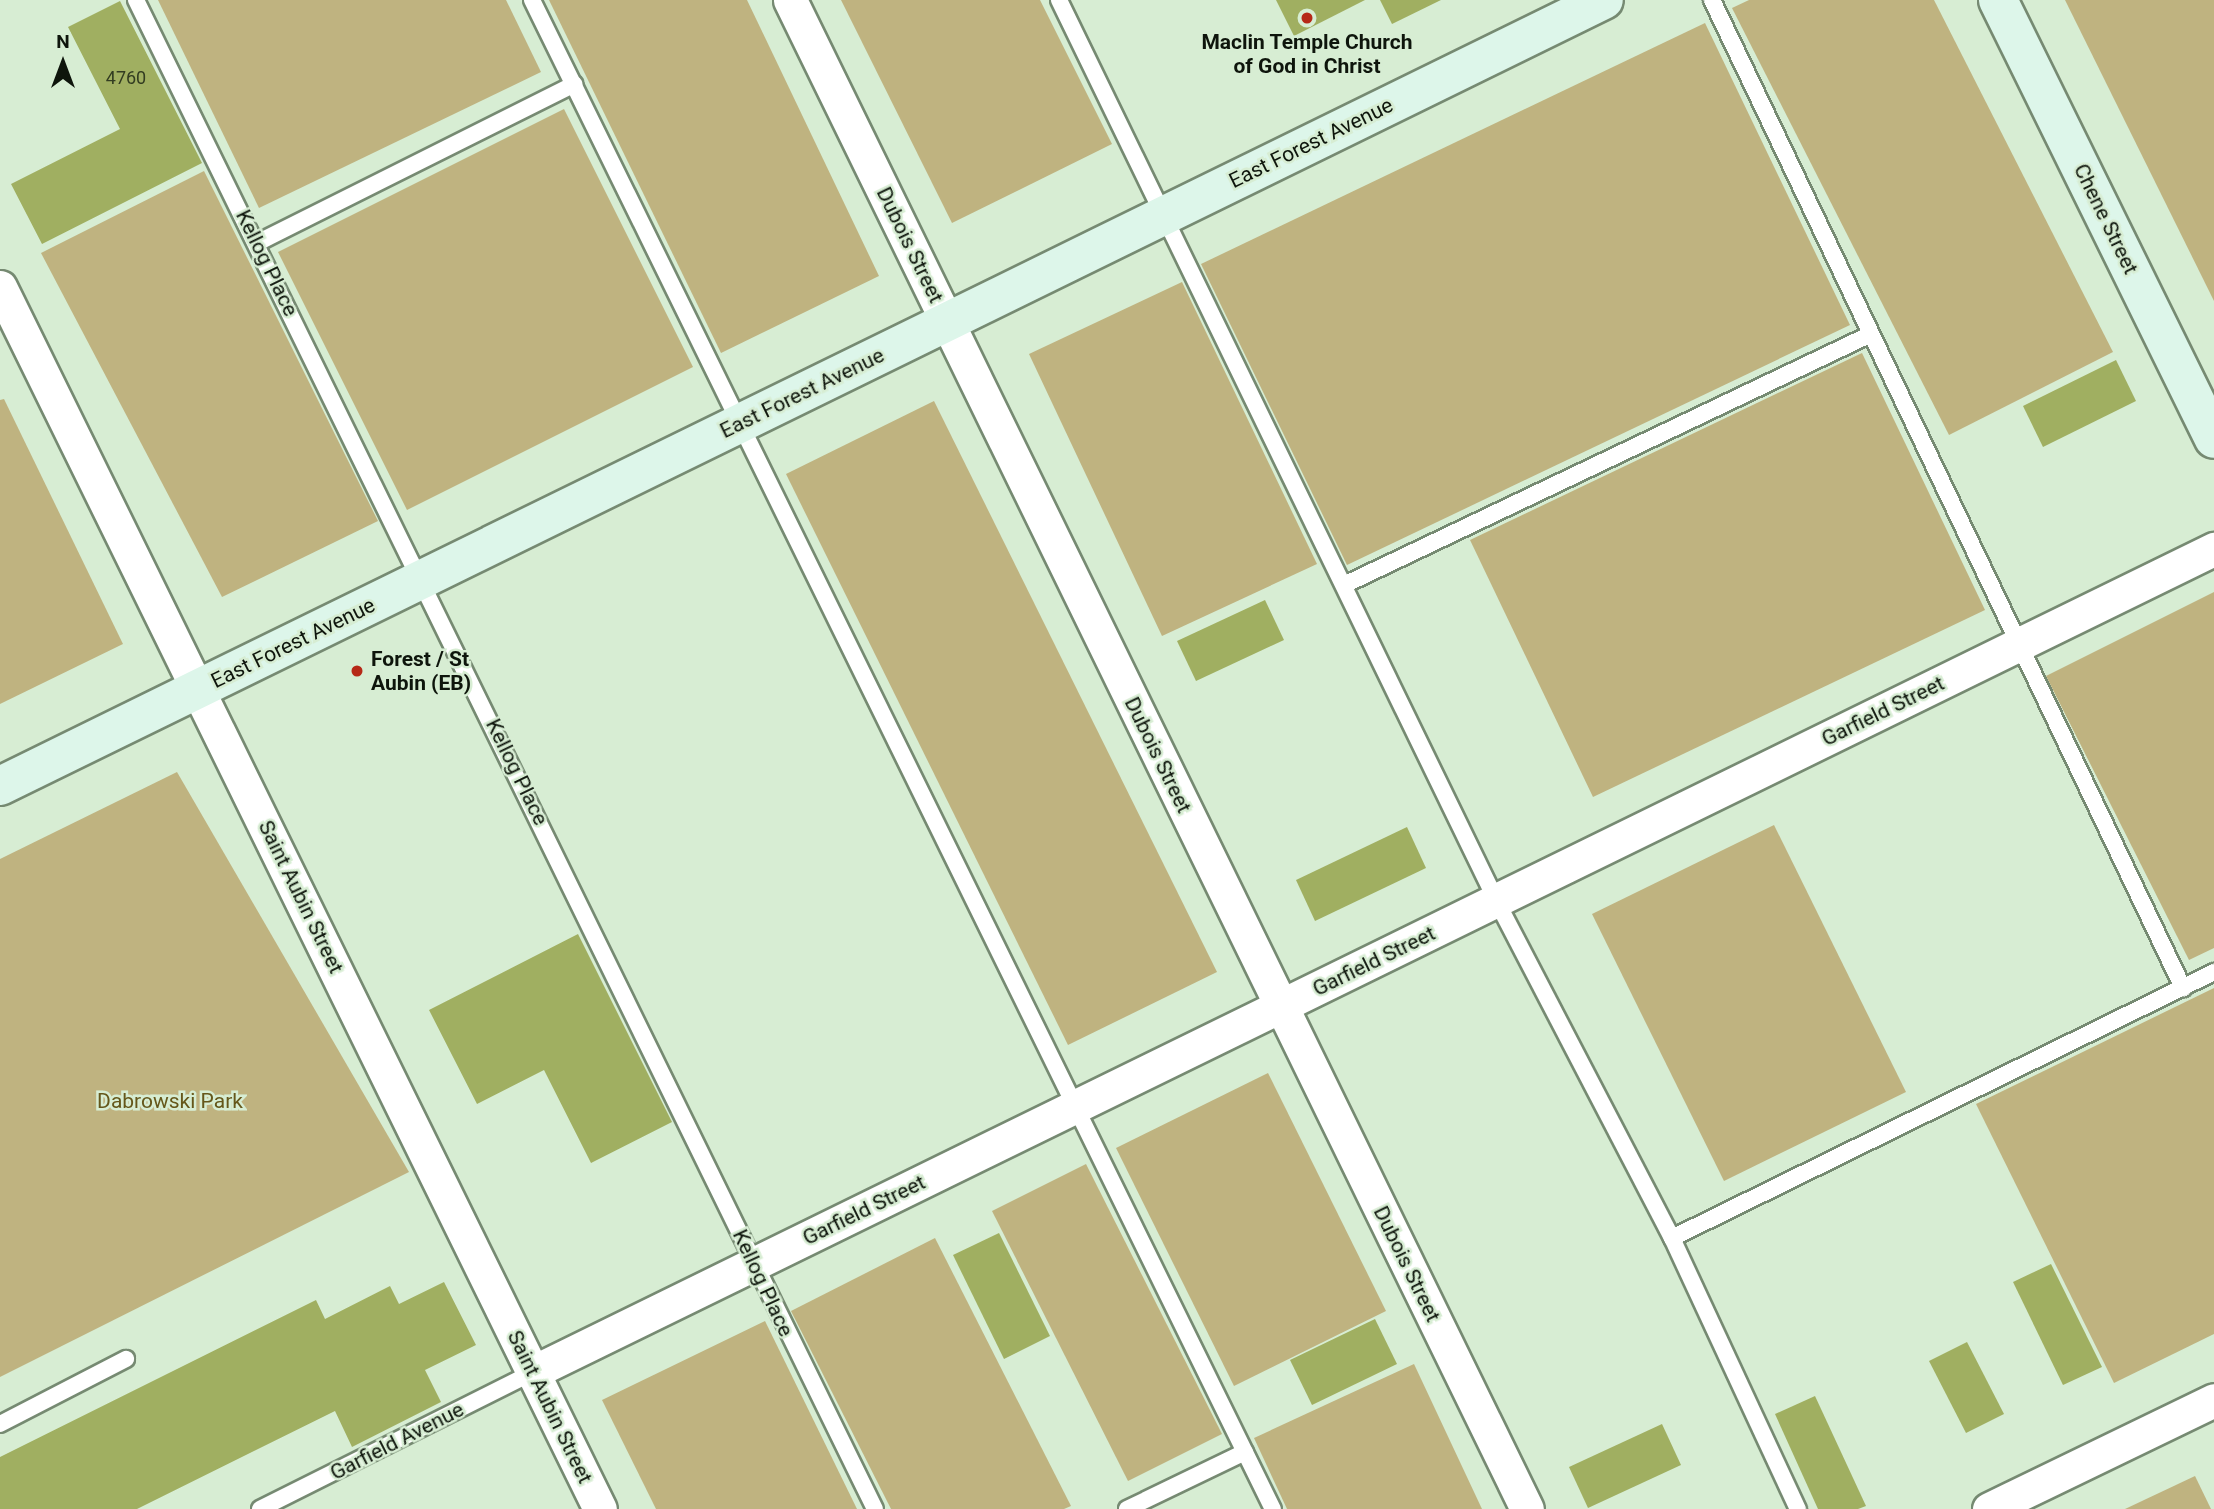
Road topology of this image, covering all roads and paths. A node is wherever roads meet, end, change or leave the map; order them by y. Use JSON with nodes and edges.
{"nodes":[{"id":1,"x":136,"y":0,"type":"edge"},
{"id":2,"x":532,"y":0,"type":"edge"},
{"id":3,"x":790,"y":0,"type":"edge"},
{"id":4,"x":1059,"y":0,"type":"edge"},
{"id":5,"x":1604,"y":0,"type":"edge"},
{"id":6,"x":1712,"y":0,"type":"edge"},
{"id":7,"x":1998,"y":0,"type":"edge"},
{"id":8,"x":574,"y":84,"type":"junction"},
{"id":9,"x":1165,"y":214,"type":"junction"},
{"id":10,"x":257,"y":243,"type":"junction"},
{"id":11,"x":0,"y":287,"type":"edge"},
{"id":12,"x":948,"y":320,"type":"junction"},
{"id":13,"x":1869,"y":335,"type":"junction"},
{"id":14,"x":13,"y":350,"type":"edge"},
{"id":15,"x":741,"y":423,"type":"junction"},
{"id":16,"x":2214,"y":439,"type":"edge"},
{"id":17,"x":2214,"y":549,"type":"edge"},
{"id":18,"x":423,"y":579,"type":"junction"},
{"id":19,"x":1344,"y":586,"type":"junction"},
{"id":20,"x":2015,"y":646,"type":"junction"},
{"id":21,"x":198,"y":689,"type":"junction"},
{"id":22,"x":0,"y":786,"type":"edge"},
{"id":23,"x":1496,"y":900,"type":"junction"},
{"id":24,"x":2214,"y":972,"type":"edge"},
{"id":25,"x":2183,"y":988,"type":"junction"},
{"id":26,"x":1280,"y":1007,"type":"junction"},
{"id":27,"x":1072,"y":1108,"type":"junction"},
{"id":28,"x":1672,"y":1238,"type":"junction"},
{"id":29,"x":753,"y":1264,"type":"junction"},
{"id":30,"x":126,"y":1359,"type":"dead end"},
{"id":31,"x":533,"y":1372,"type":"junction"},
{"id":32,"x":2214,"y":1400,"type":"edge"},
{"id":33,"x":0,"y":1424,"type":"edge"},
{"id":34,"x":1245,"y":1452,"type":"junction"},
{"id":35,"x":260,"y":1509,"type":"edge"},
{"id":36,"x":600,"y":1509,"type":"edge"},
{"id":37,"x":875,"y":1509,"type":"edge"},
{"id":38,"x":1127,"y":1509,"type":"edge"},
{"id":39,"x":1273,"y":1509,"type":"edge"},
{"id":40,"x":1527,"y":1509,"type":"edge"},
{"id":41,"x":1798,"y":1509,"type":"edge"},
{"id":42,"x":1989,"y":1509,"type":"edge"}],
"edges":[{"from":1,"to":10,"type":"lane","name":"Kellog Place"},
{"from":2,"to":8,"type":"lane"},
{"from":3,"to":12,"type":"street","name":"Dubois Street"},
{"from":4,"to":9,"type":"lane"},
{"from":5,"to":9,"type":"main road","name":"East Forest Avenue"},
{"from":6,"to":13,"type":"lane"},
{"from":7,"to":16,"type":"main road","name":"Chene Street"},
{"from":8,"to":10,"type":"lane"},
{"from":8,"to":15,"type":"lane"},
{"from":9,"to":12,"type":"main road","name":"East Forest Avenue"},
{"from":9,"to":19,"type":"lane"},
{"from":10,"to":18,"type":"lane","name":"Kellog Place"},
{"from":11,"to":14,"type":"street","name":"Saint Aubin Street"},
{"from":12,"to":15,"type":"main road","name":"East Forest Avenue"},
{"from":12,"to":26,"type":"street","name":"Dubois Street"},
{"from":13,"to":19,"type":"lane"},
{"from":13,"to":20,"type":"lane"},
{"from":14,"to":21,"type":"street","name":"Saint Aubin Street"},
{"from":15,"to":18,"type":"main road","name":"East Forest Avenue"},
{"from":15,"to":27,"type":"lane"},
{"from":17,"to":20,"type":"street","name":"Garfield Street"},
{"from":18,"to":21,"type":"main road","name":"East Forest Avenue"},
{"from":18,"to":29,"type":"lane","name":"Kellog Place"},
{"from":19,"to":23,"type":"lane"},
{"from":20,"to":23,"type":"street","name":"Garfield Street"},
{"from":20,"to":25,"type":"lane"},
{"from":21,"to":22,"type":"main road","name":"East Forest Avenue"},
{"from":21,"to":31,"type":"street","name":"Saint Aubin Street"},
{"from":23,"to":26,"type":"street","name":"Garfield Street"},
{"from":23,"to":28,"type":"lane"},
{"from":24,"to":25,"type":"lane"},
{"from":25,"to":28,"type":"lane"},
{"from":26,"to":27,"type":"street","name":"Garfield Street"},
{"from":26,"to":40,"type":"street","name":"Dubois Street"},
{"from":27,"to":29,"type":"street","name":"Garfield Street"},
{"from":27,"to":34,"type":"lane"},
{"from":28,"to":41,"type":"lane"},
{"from":29,"to":31,"type":"street","name":"Garfield Street"},
{"from":29,"to":37,"type":"lane","name":"Kellog Place"},
{"from":30,"to":33,"type":"lane"},
{"from":31,"to":35,"type":"lane","name":"Garfield Avenue"},
{"from":31,"to":36,"type":"street","name":"Saint Aubin Street"},
{"from":32,"to":42,"type":"street"},
{"from":34,"to":38,"type":"lane"},
{"from":34,"to":39,"type":"lane"}]}
